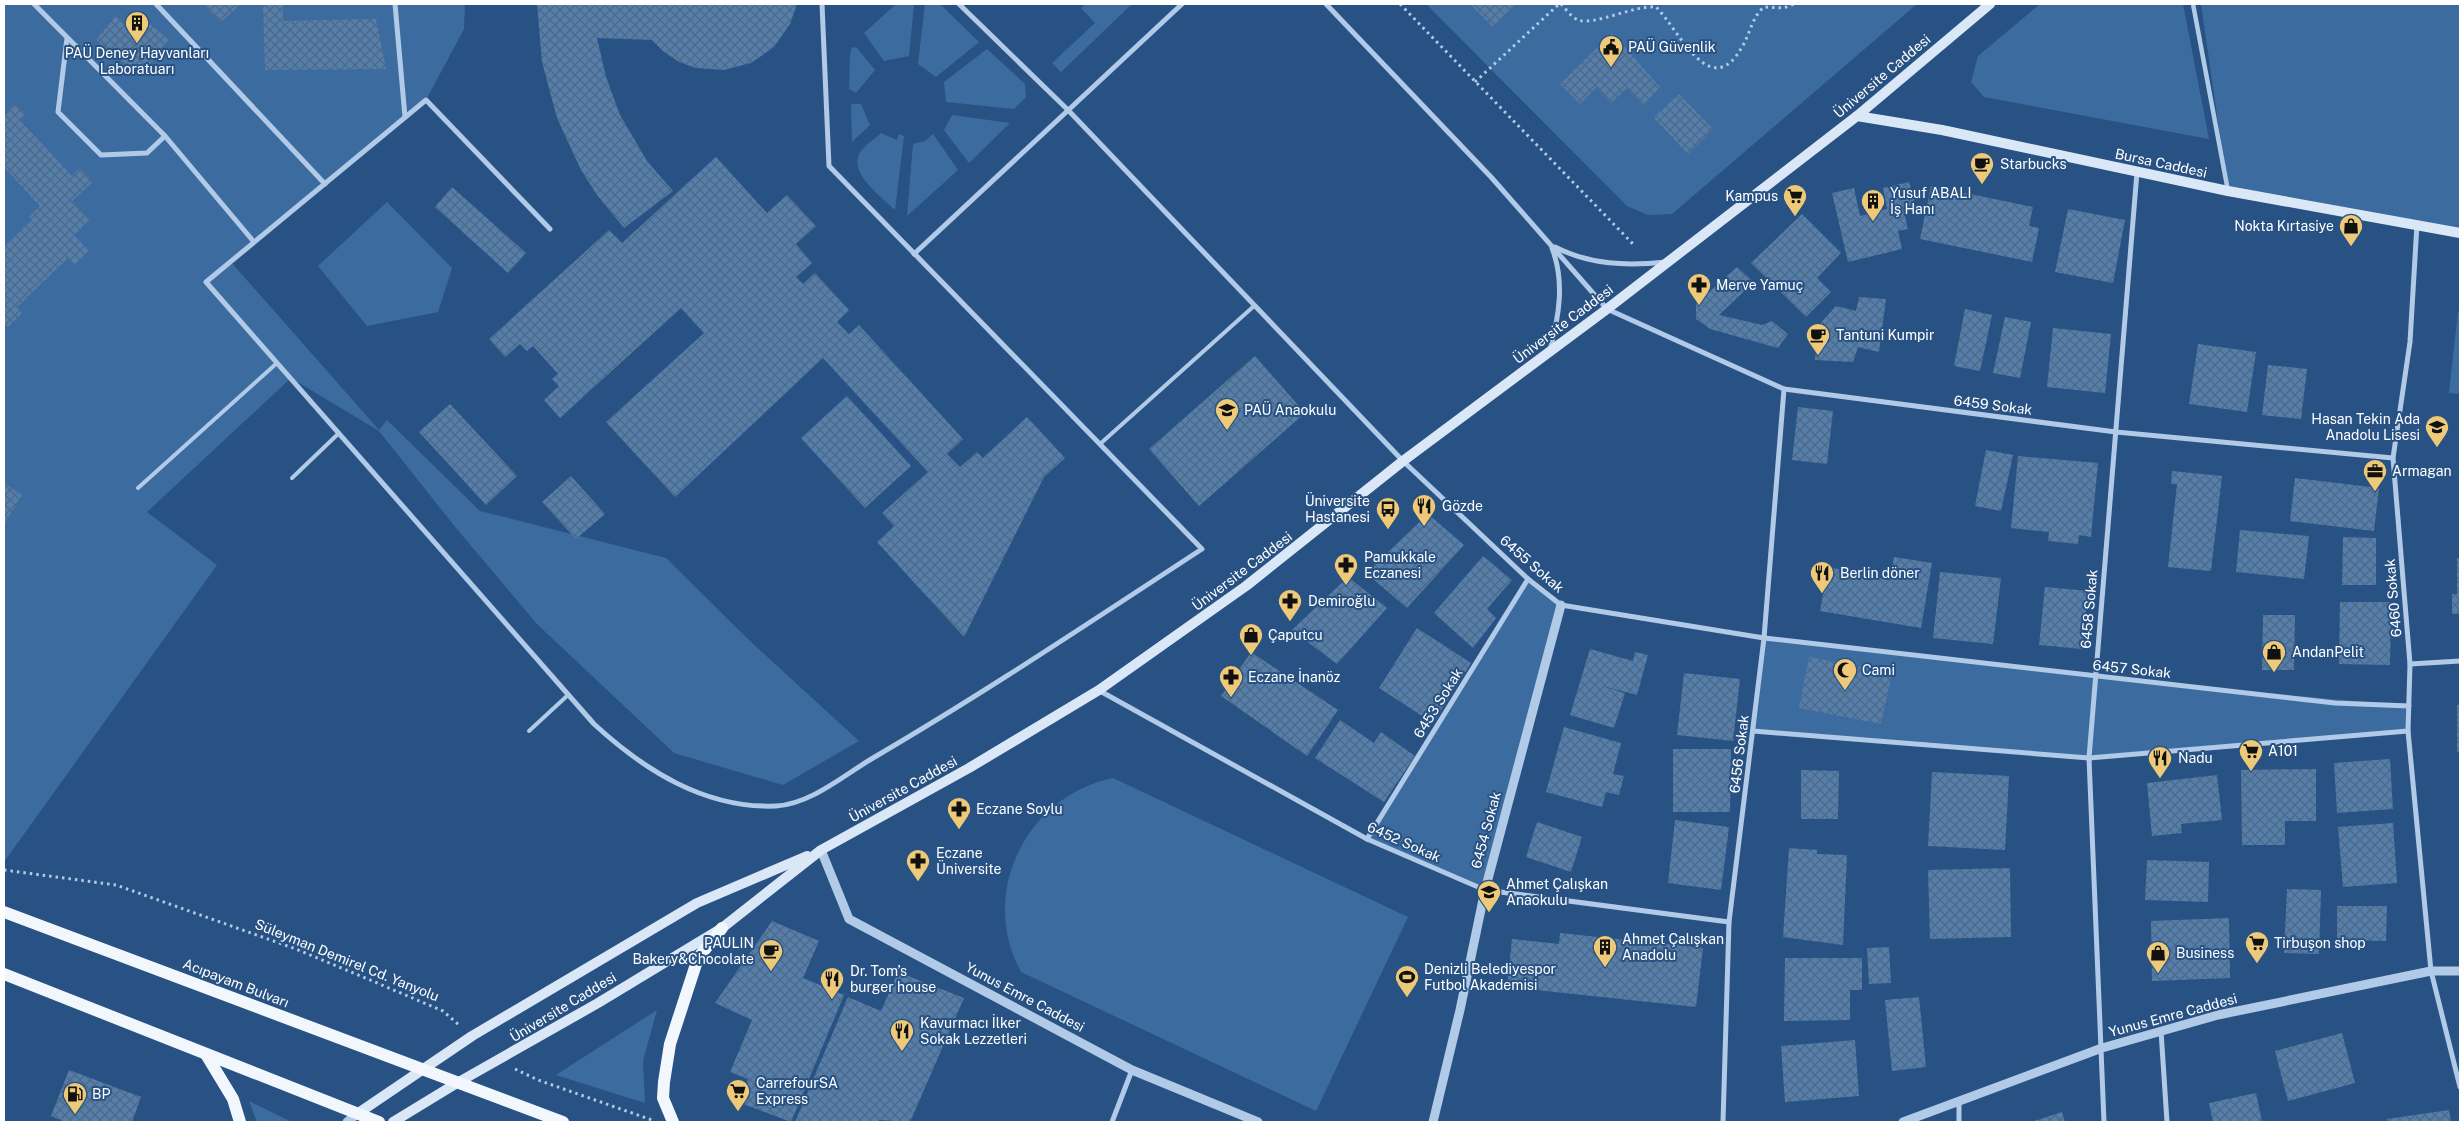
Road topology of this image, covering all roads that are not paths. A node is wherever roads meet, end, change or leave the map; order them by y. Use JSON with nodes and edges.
{"nodes":[{"id":1,"x":34,"y":4,"type":"edge"},
{"id":2,"x":156,"y":4,"type":"edge"},
{"id":3,"x":395,"y":4,"type":"edge"},
{"id":4,"x":822,"y":4,"type":"edge"},
{"id":5,"x":959,"y":4,"type":"edge"},
{"id":6,"x":1182,"y":4,"type":"edge"},
{"id":7,"x":1326,"y":4,"type":"edge"},
{"id":8,"x":1990,"y":4,"type":"edge"},
{"id":9,"x":2193,"y":4,"type":"edge"},
{"id":10,"x":67,"y":38,"type":"junction"},
{"id":11,"x":1068,"y":110,"type":"junction"},
{"id":12,"x":1857,"y":116,"type":"junction"},
{"id":13,"x":405,"y":118,"type":"junction"},
{"id":14,"x":165,"y":136,"type":"junction"},
{"id":15,"x":2136,"y":172,"type":"junction"},
{"id":16,"x":325,"y":184,"type":"junction"},
{"id":17,"x":2228,"y":191,"type":"junction"},
{"id":18,"x":2417,"y":224,"type":"junction"},
{"id":19,"x":550,"y":229,"type":"dead end"},
{"id":20,"x":2460,"y":233,"type":"edge"},
{"id":21,"x":254,"y":242,"type":"junction"},
{"id":22,"x":1551,"y":245,"type":"junction"},
{"id":23,"x":914,"y":254,"type":"junction"},
{"id":24,"x":1666,"y":262,"type":"junction"},
{"id":25,"x":1254,"y":306,"type":"junction"},
{"id":26,"x":1607,"y":309,"type":"junction"},
{"id":27,"x":1550,"y":350,"type":"junction"},
{"id":28,"x":277,"y":363,"type":"junction"},
{"id":29,"x":1784,"y":388,"type":"junction"},
{"id":30,"x":2116,"y":432,"type":"junction"},
{"id":31,"x":338,"y":434,"type":"junction"},
{"id":32,"x":1100,"y":444,"type":"junction"},
{"id":33,"x":2393,"y":458,"type":"junction"},
{"id":34,"x":1404,"y":461,"type":"junction"},
{"id":35,"x":292,"y":478,"type":"dead end"},
{"id":36,"x":138,"y":488,"type":"dead end"},
{"id":37,"x":1528,"y":579,"type":"junction"},
{"id":38,"x":1561,"y":605,"type":"junction"},
{"id":39,"x":1764,"y":638,"type":"junction"},
{"id":40,"x":2460,"y":661,"type":"edge"},
{"id":41,"x":2410,"y":664,"type":"junction"},
{"id":42,"x":2094,"y":677,"type":"junction"},
{"id":43,"x":1099,"y":690,"type":"junction"},
{"id":44,"x":568,"y":695,"type":"junction"},
{"id":45,"x":2409,"y":706,"type":"junction"},
{"id":46,"x":529,"y":731,"type":"dead end"},
{"id":47,"x":1753,"y":731,"type":"junction"},
{"id":48,"x":2408,"y":731,"type":"junction"},
{"id":49,"x":2089,"y":758,"type":"junction"},
{"id":50,"x":1367,"y":839,"type":"junction"},
{"id":51,"x":821,"y":850,"type":"junction"},
{"id":52,"x":1484,"y":890,"type":"junction"},
{"id":53,"x":4,"y":912,"type":"edge"},
{"id":54,"x":1730,"y":922,"type":"junction"},
{"id":55,"x":722,"y":928,"type":"junction"},
{"id":56,"x":2431,"y":971,"type":"junction"},
{"id":57,"x":2460,"y":971,"type":"edge"},
{"id":58,"x":4,"y":974,"type":"edge"},
{"id":59,"x":2161,"y":1032,"type":"junction"},
{"id":60,"x":2102,"y":1048,"type":"junction"},
{"id":61,"x":207,"y":1056,"type":"junction"},
{"id":62,"x":421,"y":1069,"type":"junction"},
{"id":63,"x":1132,"y":1070,"type":"junction"},
{"id":64,"x":457,"y":1083,"type":"junction"},
{"id":65,"x":2460,"y":1087,"type":"edge"},
{"id":66,"x":1959,"y":1103,"type":"junction"},
{"id":67,"x":352,"y":1118,"type":"edge"},
{"id":68,"x":240,"y":1122,"type":"edge"},
{"id":69,"x":379,"y":1122,"type":"edge"},
{"id":70,"x":393,"y":1122,"type":"edge"},
{"id":71,"x":563,"y":1122,"type":"edge"},
{"id":72,"x":673,"y":1122,"type":"edge"},
{"id":73,"x":1112,"y":1122,"type":"edge"},
{"id":74,"x":1258,"y":1122,"type":"edge"},
{"id":75,"x":1433,"y":1122,"type":"edge"},
{"id":76,"x":1723,"y":1122,"type":"edge"},
{"id":77,"x":1903,"y":1122,"type":"edge"},
{"id":78,"x":1959,"y":1122,"type":"edge"},
{"id":79,"x":2104,"y":1122,"type":"edge"},
{"id":80,"x":2167,"y":1122,"type":"edge"}],
"edges":[{"from":1,"to":10,"type":"street"},
{"from":2,"to":16,"type":"street"},
{"from":3,"to":13,"type":"street"},
{"from":4,"to":23,"type":"street"},
{"from":5,"to":11,"type":"street","name":"6455 Sokak"},
{"from":6,"to":11,"type":"street"},
{"from":7,"to":22,"type":"street"},
{"from":8,"to":12,"type":"main road","name":"Üniversite Caddesi"},
{"from":9,"to":17,"type":"street"},
{"from":10,"to":14,"type":"street"},
{"from":10,"to":14,"type":"street"},
{"from":11,"to":23,"type":"street"},
{"from":11,"to":25,"type":"street","name":"6455 Sokak"},
{"from":12,"to":15,"type":"main road","name":"Bursa Caddesi"},
{"from":12,"to":24,"type":"main road","name":"Üniversite Caddesi"},
{"from":13,"to":16,"type":"street"},
{"from":13,"to":19,"type":"street"},
{"from":14,"to":21,"type":"street"},
{"from":15,"to":17,"type":"main road","name":"Bursa Caddesi"},
{"from":15,"to":30,"type":"street","name":"6458 Sokak"},
{"from":16,"to":21,"type":"street"},
{"from":17,"to":18,"type":"main road","name":"Bursa Caddesi"},
{"from":18,"to":20,"type":"main road","name":"Bursa Caddesi"},
{"from":18,"to":33,"type":"street","name":"6460 Sokak"},
{"from":21,"to":28,"type":"street"},
{"from":22,"to":24,"type":"street"},
{"from":22,"to":26,"type":"street"},
{"from":22,"to":27,"type":"street"},
{"from":23,"to":32,"type":"street"},
{"from":24,"to":26,"type":"main road","name":"Üniversite Caddesi"},
{"from":25,"to":32,"type":"lane"},
{"from":25,"to":34,"type":"street","name":"6455 Sokak"},
{"from":26,"to":27,"type":"main road","name":"Üniversite Caddesi"},
{"from":26,"to":29,"type":"street","name":"6459 Sokak"},
{"from":27,"to":34,"type":"main road","name":"Üniversite Caddesi"},
{"from":28,"to":31,"type":"street"},
{"from":28,"to":36,"type":"lane"},
{"from":29,"to":30,"type":"street","name":"6459 Sokak"},
{"from":29,"to":39,"type":"street","name":"6456 Sokak"},
{"from":30,"to":33,"type":"street","name":"6459 Sokak"},
{"from":30,"to":42,"type":"street","name":"6458 Sokak"},
{"from":31,"to":35,"type":"lane"},
{"from":31,"to":44,"type":"street"},
{"from":32,"to":44,"type":"street"},
{"from":33,"to":41,"type":"street","name":"6460 Sokak"},
{"from":34,"to":37,"type":"street","name":"6455 Sokak"},
{"from":34,"to":43,"type":"main road","name":"Üniversite Caddesi"},
{"from":37,"to":38,"type":"street","name":"6455 Sokak"},
{"from":37,"to":50,"type":"street","name":"6453 Sokak"},
{"from":38,"to":39,"type":"street","name":"6455 Sokak"},
{"from":38,"to":52,"type":"street","name":"6454 Sokak"},
{"from":39,"to":42,"type":"street","name":"6457 Sokak"},
{"from":39,"to":47,"type":"street","name":"6456 Sokak"},
{"from":40,"to":41,"type":"street"},
{"from":41,"to":45,"type":"street","name":"6460 Sokak"},
{"from":42,"to":45,"type":"street","name":"6457 Sokak"},
{"from":42,"to":49,"type":"street","name":"6458 Sokak"},
{"from":43,"to":50,"type":"street","name":"6452 Sokak"},
{"from":43,"to":51,"type":"main road","name":"Üniversite Caddesi"},
{"from":44,"to":46,"type":"lane"},
{"from":45,"to":48,"type":"street","name":"6460 Sokak"},
{"from":47,"to":49,"type":"street"},
{"from":47,"to":54,"type":"street","name":"6456 Sokak"},
{"from":48,"to":49,"type":"street"},
{"from":48,"to":56,"type":"street","name":"6460 Sokak"},
{"from":49,"to":60,"type":"street","name":"6458 Sokak"},
{"from":50,"to":52,"type":"street","name":"6452 Sokak"},
{"from":51,"to":55,"type":"main road","name":"Üniversite Caddesi"},
{"from":51,"to":62,"type":"main road"},
{"from":51,"to":63,"type":"street","name":"Yunus Emre Caddesi"},
{"from":52,"to":54,"type":"street","name":"6452 Sokak"},
{"from":52,"to":75,"type":"street","name":"6454 Sokak"},
{"from":53,"to":62,"type":"main road","name":"Acıpayam Bulvarı"},
{"from":54,"to":76,"type":"street","name":"6456 Sokak"},
{"from":55,"to":64,"type":"main road","name":"Üniversite Caddesi"},
{"from":55,"to":72,"type":"main road"},
{"from":56,"to":57,"type":"street","name":"Yunus Emre Caddesi"},
{"from":56,"to":59,"type":"street","name":"Yunus Emre Caddesi"},
{"from":56,"to":65,"type":"street","name":"6460 Sokak"},
{"from":58,"to":61,"type":"main road"},
{"from":59,"to":60,"type":"street","name":"Yunus Emre Caddesi"},
{"from":59,"to":80,"type":"street"},
{"from":60,"to":66,"type":"street","name":"Yunus Emre Caddesi"},
{"from":60,"to":79,"type":"street","name":"6458 Sokak"},
{"from":61,"to":67,"type":"main road"},
{"from":61,"to":68,"type":"main road"},
{"from":62,"to":64,"type":"main road","name":"Acıpayam Bulvarı"},
{"from":62,"to":67,"type":"main road"},
{"from":63,"to":73,"type":"street"},
{"from":63,"to":74,"type":"street","name":"Yunus Emre Caddesi"},
{"from":64,"to":70,"type":"main road","name":"Üniversite Caddesi"},
{"from":64,"to":71,"type":"main road","name":"Acıpayam Bulvarı"},
{"from":66,"to":77,"type":"street","name":"Yunus Emre Caddesi"},
{"from":66,"to":78,"type":"street"},
{"from":67,"to":69,"type":"main road"}]}
